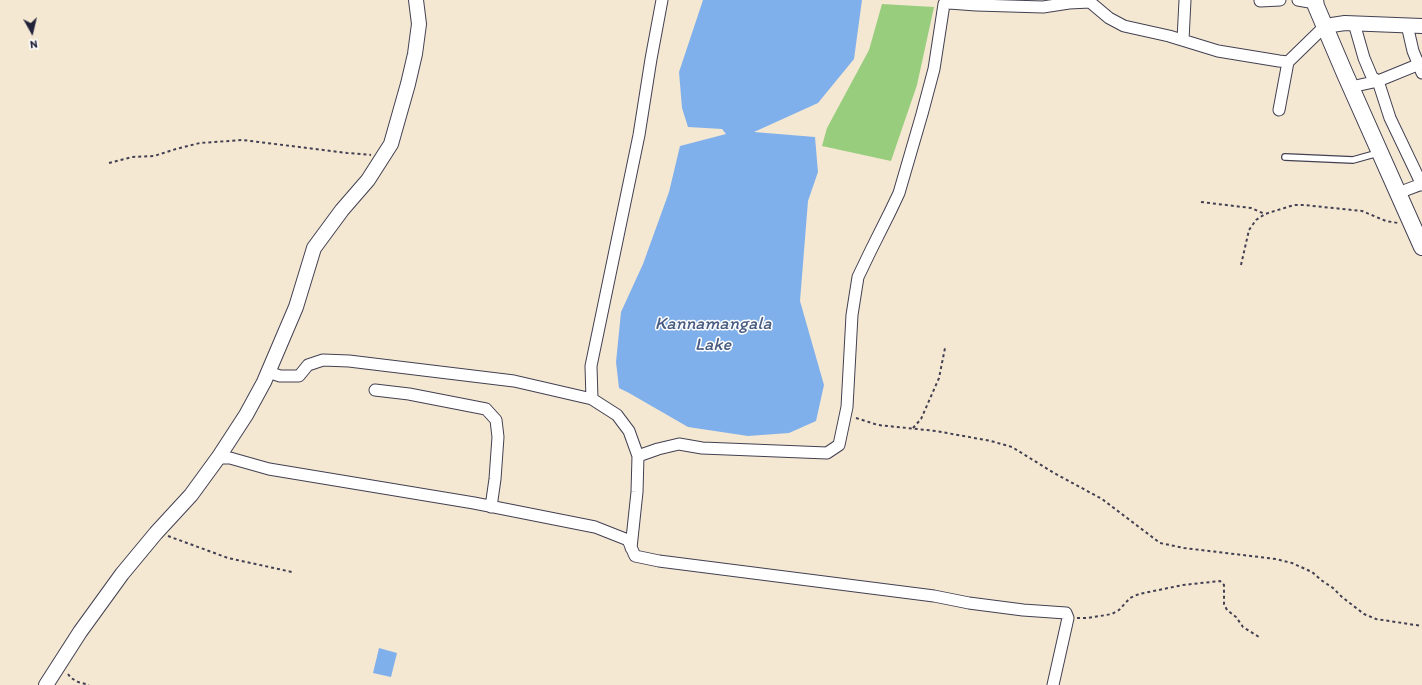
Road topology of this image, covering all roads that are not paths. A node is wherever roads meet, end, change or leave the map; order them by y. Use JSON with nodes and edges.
{"nodes":[{"id":1,"x":416,"y":0,"type":"edge"},
{"id":2,"x":662,"y":0,"type":"edge"},
{"id":3,"x":1185,"y":0,"type":"edge"},
{"id":4,"x":1280,"y":0,"type":"edge"},
{"id":5,"x":1298,"y":0,"type":"edge"},
{"id":6,"x":1260,"y":1,"type":"dead end"},
{"id":7,"x":1315,"y":1,"type":"edge"},
{"id":8,"x":944,"y":2,"type":"edge"},
{"id":9,"x":977,"y":3,"type":"edge"},
{"id":10,"x":1354,"y":23,"type":"junction"},
{"id":11,"x":1407,"y":25,"type":"junction"},
{"id":12,"x":1325,"y":26,"type":"junction"},
{"id":13,"x":1422,"y":26,"type":"edge"},
{"id":14,"x":1183,"y":40,"type":"junction"},
{"id":15,"x":1288,"y":62,"type":"junction"},
{"id":16,"x":1421,"y":67,"type":"edge"},
{"id":17,"x":1378,"y":81,"type":"junction"},
{"id":18,"x":1351,"y":87,"type":"junction"},
{"id":19,"x":1279,"y":110,"type":"dead end"},
{"id":20,"x":1380,"y":152,"type":"junction"},
{"id":21,"x":1285,"y":157,"type":"dead end"},
{"id":22,"x":1422,"y":184,"type":"edge"},
{"id":23,"x":1398,"y":193,"type":"junction"},
{"id":24,"x":1422,"y":247,"type":"edge"},
{"id":25,"x":268,"y":372,"type":"junction"},
{"id":26,"x":375,"y":390,"type":"dead end"},
{"id":27,"x":592,"y":399,"type":"junction"},
{"id":28,"x":638,"y":456,"type":"junction"},
{"id":29,"x":218,"y":458,"type":"junction"},
{"id":30,"x":491,"y":507,"type":"junction"},
{"id":31,"x":631,"y":548,"type":"junction"},
{"id":32,"x":46,"y":685,"type":"edge"},
{"id":33,"x":1053,"y":685,"type":"edge"}],
"edges":[{"from":1,"to":25,"type":"street"},
{"from":2,"to":27,"type":"street"},
{"from":3,"to":14,"type":"street"},
{"from":4,"to":6,"type":"street"},
{"from":5,"to":7,"type":"street"},
{"from":7,"to":12,"type":"main road"},
{"from":8,"to":9,"type":"street"},
{"from":8,"to":28,"type":"street"},
{"from":9,"to":14,"type":"street"},
{"from":10,"to":11,"type":"street"},
{"from":10,"to":12,"type":"street"},
{"from":10,"to":17,"type":"street"},
{"from":11,"to":13,"type":"street"},
{"from":11,"to":16,"type":"street"},
{"from":12,"to":15,"type":"street"},
{"from":12,"to":18,"type":"main road"},
{"from":14,"to":15,"type":"street"},
{"from":15,"to":19,"type":"street"},
{"from":16,"to":17,"type":"street"},
{"from":17,"to":18,"type":"street"},
{"from":17,"to":22,"type":"street"},
{"from":18,"to":20,"type":"main road"},
{"from":20,"to":21,"type":"lane"},
{"from":20,"to":23,"type":"main road"},
{"from":22,"to":23,"type":"street"},
{"from":23,"to":24,"type":"main road"},
{"from":25,"to":27,"type":"street"},
{"from":25,"to":29,"type":"street"},
{"from":26,"to":30,"type":"street"},
{"from":27,"to":28,"type":"street"},
{"from":28,"to":31,"type":"street"},
{"from":29,"to":30,"type":"street"},
{"from":29,"to":32,"type":"street"},
{"from":30,"to":31,"type":"street"},
{"from":31,"to":33,"type":"street"}]}
